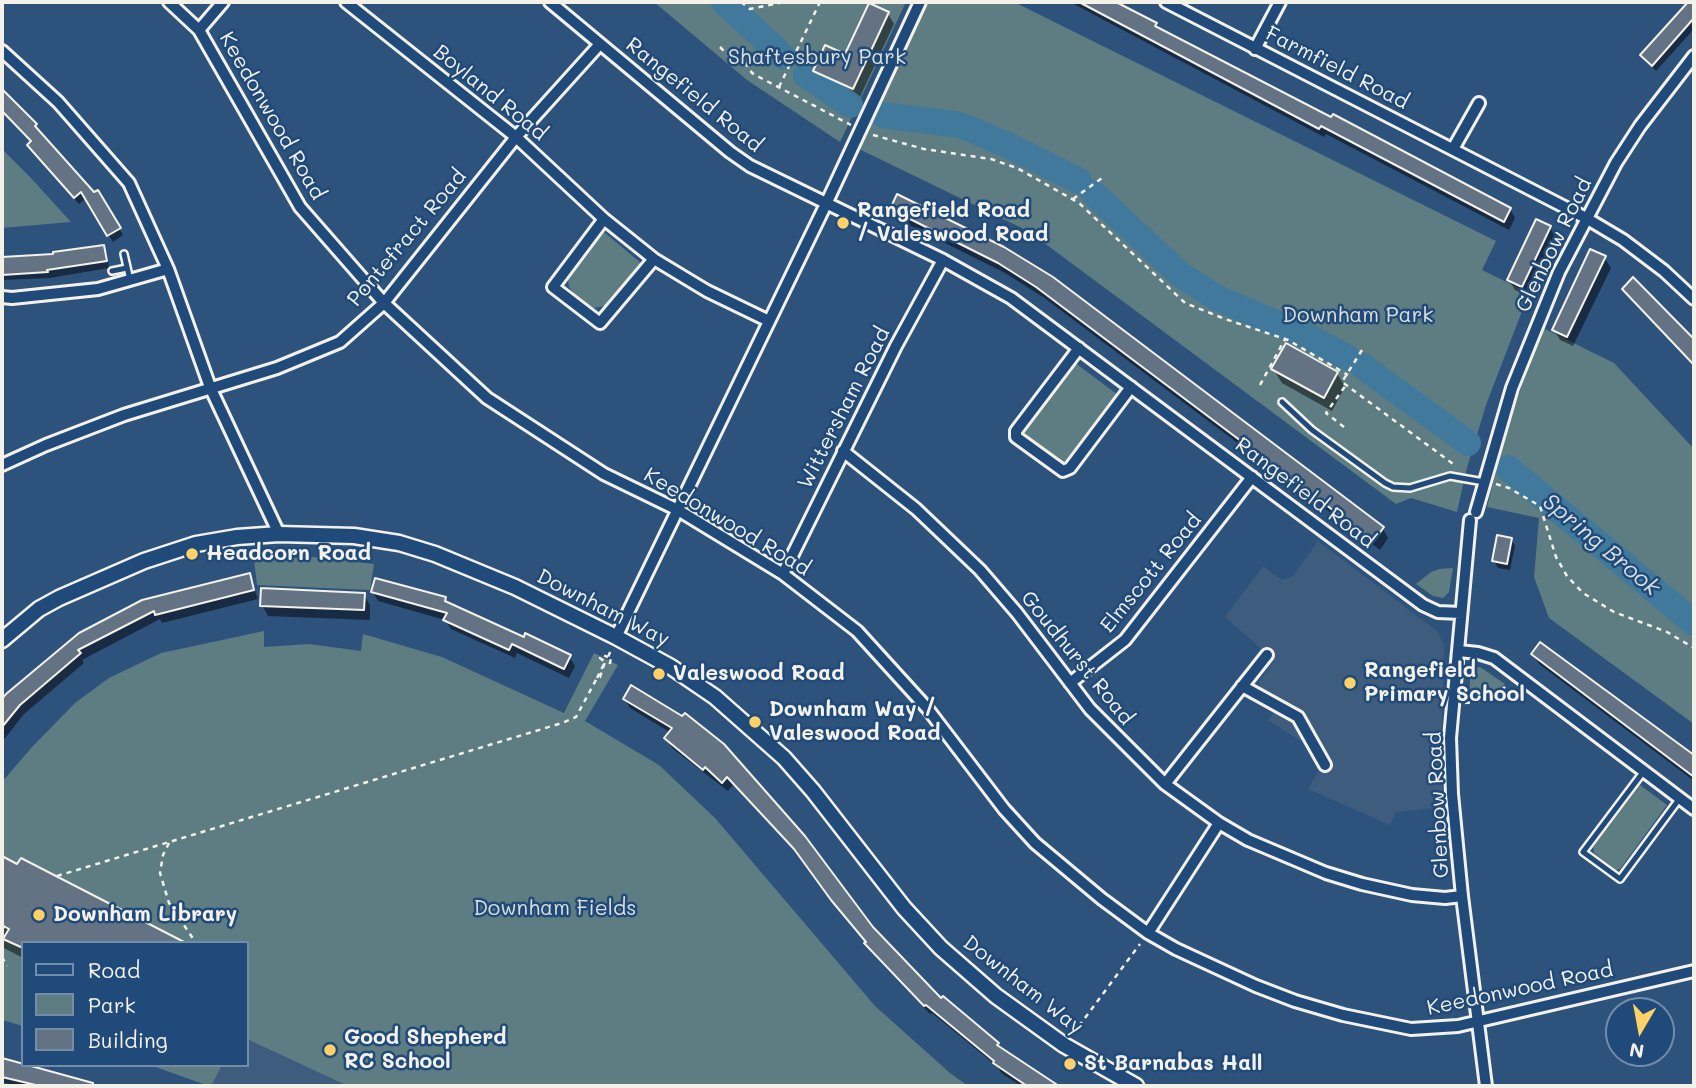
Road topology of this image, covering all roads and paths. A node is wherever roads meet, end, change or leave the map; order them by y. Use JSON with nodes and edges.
{"nodes":[{"id":1,"x":169,"y":2,"type":"edge"},
{"id":2,"x":223,"y":2,"type":"edge"},
{"id":3,"x":346,"y":2,"type":"edge"},
{"id":4,"x":550,"y":2,"type":"edge"},
{"id":5,"x":741,"y":2,"type":"edge"},
{"id":6,"x":785,"y":2,"type":"edge"},
{"id":7,"x":820,"y":2,"type":"edge"},
{"id":8,"x":920,"y":2,"type":"edge"},
{"id":9,"x":1166,"y":2,"type":"edge"},
{"id":10,"x":1280,"y":2,"type":"edge"},
{"id":11,"x":199,"y":30,"type":"junction"},
{"id":12,"x":600,"y":44,"type":"junction"},
{"id":13,"x":720,"y":47,"type":"dead end"},
{"id":14,"x":1255,"y":49,"type":"junction"},
{"id":15,"x":2,"y":51,"type":"edge"},
{"id":16,"x":1694,"y":56,"type":"edge"},
{"id":17,"x":779,"y":87,"type":"junction"},
{"id":18,"x":1479,"y":103,"type":"dead end"},
{"id":19,"x":860,"y":131,"type":"junction"},
{"id":20,"x":516,"y":137,"type":"junction"},
{"id":21,"x":1453,"y":149,"type":"junction"},
{"id":22,"x":1102,"y":178,"type":"dead end"},
{"id":23,"x":1073,"y":199,"type":"junction"},
{"id":24,"x":826,"y":204,"type":"junction"},
{"id":25,"x":1586,"y":218,"type":"junction"},
{"id":26,"x":604,"y":219,"type":"junction"},
{"id":27,"x":124,"y":254,"type":"dead end"},
{"id":28,"x":654,"y":259,"type":"junction"},
{"id":29,"x":943,"y":260,"type":"junction"},
{"id":30,"x":127,"y":268,"type":"junction"},
{"id":31,"x":168,"y":269,"type":"junction"},
{"id":32,"x":113,"y":271,"type":"dead end"},
{"id":33,"x":130,"y":280,"type":"junction"},
{"id":34,"x":2,"y":297,"type":"edge"},
{"id":35,"x":1694,"y":299,"type":"edge"},
{"id":36,"x":384,"y":303,"type":"junction"},
{"id":37,"x":769,"y":321,"type":"junction"},
{"id":38,"x":1285,"y":339,"type":"junction"},
{"id":39,"x":1079,"y":348,"type":"junction"},
{"id":40,"x":1361,"y":352,"type":"dead end"},
{"id":41,"x":1348,"y":374,"type":"junction"},
{"id":42,"x":1260,"y":385,"type":"dead end"},
{"id":43,"x":1346,"y":385,"type":"junction"},
{"id":44,"x":210,"y":387,"type":"junction"},
{"id":45,"x":1131,"y":387,"type":"junction"},
{"id":46,"x":1283,"y":402,"type":"dead end"},
{"id":47,"x":1344,"y":427,"type":"dead end"},
{"id":48,"x":1403,"y":427,"type":"junction"},
{"id":49,"x":1399,"y":432,"type":"dead end"},
{"id":50,"x":1432,"y":448,"type":"junction"},
{"id":51,"x":844,"y":451,"type":"junction"},
{"id":52,"x":1427,"y":454,"type":"dead end"},
{"id":53,"x":2,"y":466,"type":"edge"},
{"id":54,"x":1455,"y":466,"type":"dead end"},
{"id":55,"x":1252,"y":477,"type":"junction"},
{"id":56,"x":1484,"y":482,"type":"junction"},
{"id":57,"x":678,"y":510,"type":"junction"},
{"id":58,"x":279,"y":534,"type":"junction"},
{"id":59,"x":783,"y":574,"type":"junction"},
{"id":60,"x":1461,"y":613,"type":"junction"},
{"id":61,"x":617,"y":637,"type":"junction"},
{"id":62,"x":2,"y":640,"type":"edge"},
{"id":63,"x":1694,"y":648,"type":"edge"},
{"id":64,"x":1459,"y":651,"type":"junction"},
{"id":65,"x":1267,"y":655,"type":"dead end"},
{"id":66,"x":1516,"y":675,"type":"junction"},
{"id":67,"x":1070,"y":683,"type":"junction"},
{"id":68,"x":1242,"y":686,"type":"junction"},
{"id":69,"x":1455,"y":702,"type":"junction"},
{"id":70,"x":1325,"y":765,"type":"dead end"},
{"id":71,"x":1644,"y":771,"type":"junction"},
{"id":72,"x":1165,"y":784,"type":"junction"},
{"id":73,"x":1680,"y":798,"type":"junction"},
{"id":74,"x":1694,"y":809,"type":"edge"},
{"id":75,"x":1219,"y":823,"type":"junction"},
{"id":76,"x":169,"y":843,"type":"junction"},
{"id":77,"x":57,"y":876,"type":"dead end"},
{"id":78,"x":1462,"y":896,"type":"junction"},
{"id":79,"x":4,"y":926,"type":"dead end"},
{"id":80,"x":2,"y":931,"type":"edge"},
{"id":81,"x":1148,"y":933,"type":"junction"},
{"id":82,"x":194,"y":941,"type":"edge"},
{"id":83,"x":2,"y":957,"type":"edge"},
{"id":84,"x":7,"y":966,"type":"dead end"},
{"id":85,"x":1694,"y":971,"type":"edge"},
{"id":86,"x":1478,"y":1021,"type":"junction"},
{"id":87,"x":1064,"y":1045,"type":"junction"},
{"id":88,"x":1136,"y":1086,"type":"edge"},
{"id":89,"x":1486,"y":1086,"type":"edge"}],
"edges":[{"from":1,"to":11,"type":"street","name":"Keedonwood Road"},
{"from":2,"to":11,"type":"street"},
{"from":3,"to":20,"type":"street","name":"Boyland Road"},
{"from":4,"to":12,"type":"street","name":"Rangefield Road"},
{"from":5,"to":6,"type":"path"},
{"from":7,"to":17,"type":"path"},
{"from":8,"to":19,"type":"street"},
{"from":9,"to":14,"type":"street","name":"Farmfield Road"},
{"from":10,"to":14,"type":"street"},
{"from":11,"to":36,"type":"street","name":"Keedonwood Road"},
{"from":12,"to":20,"type":"street","name":"Pontefract Road"},
{"from":12,"to":24,"type":"street","name":"Rangefield Road"},
{"from":13,"to":17,"type":"path"},
{"from":14,"to":21,"type":"street","name":"Farmfield Road"},
{"from":15,"to":31,"type":"street"},
{"from":16,"to":25,"type":"street","name":"Glenbow Road"},
{"from":17,"to":19,"type":"path"},
{"from":18,"to":21,"type":"street"},
{"from":19,"to":23,"type":"path"},
{"from":19,"to":24,"type":"street"},
{"from":20,"to":26,"type":"street","name":"Boyland Road"},
{"from":20,"to":36,"type":"street","name":"Pontefract Road"},
{"from":21,"to":25,"type":"street","name":"Farmfield Road"},
{"from":22,"to":23,"type":"path"},
{"from":23,"to":38,"type":"path"},
{"from":24,"to":29,"type":"street","name":"Rangefield Road"},
{"from":24,"to":37,"type":"street"},
{"from":25,"to":35,"type":"street","name":"Farmfield Road"},
{"from":25,"to":56,"type":"street","name":"Glenbow Road"},
{"from":26,"to":28,"type":"street","name":"Boyland Road"},
{"from":26,"to":28,"type":"street"},
{"from":27,"to":30,"type":"lane"},
{"from":28,"to":37,"type":"street","name":"Boyland Road"},
{"from":29,"to":39,"type":"street","name":"Rangefield Road"},
{"from":29,"to":51,"type":"street","name":"Wittersham Road"},
{"from":30,"to":32,"type":"lane"},
{"from":30,"to":33,"type":"lane"},
{"from":31,"to":33,"type":"street"},
{"from":31,"to":44,"type":"street"},
{"from":33,"to":34,"type":"street"},
{"from":36,"to":44,"type":"street","name":"Pontefract Road"},
{"from":36,"to":57,"type":"street","name":"Keedonwood Road"},
{"from":37,"to":57,"type":"street"},
{"from":38,"to":41,"type":"path"},
{"from":38,"to":42,"type":"path"},
{"from":39,"to":45,"type":"street","name":"Rangefield Road"},
{"from":39,"to":45,"type":"street"},
{"from":40,"to":41,"type":"path"},
{"from":41,"to":43,"type":"path"},
{"from":43,"to":47,"type":"path"},
{"from":43,"to":48,"type":"path"},
{"from":44,"to":53,"type":"street","name":"Pontefract Road"},
{"from":44,"to":58,"type":"street"},
{"from":45,"to":55,"type":"street","name":"Rangefield Road"},
{"from":46,"to":56,"type":"lane"},
{"from":48,"to":49,"type":"path"},
{"from":48,"to":50,"type":"path"},
{"from":50,"to":52,"type":"path"},
{"from":50,"to":54,"type":"path"},
{"from":51,"to":59,"type":"street","name":"Wittersham Road"},
{"from":51,"to":67,"type":"street","name":"Goudhurst Road"},
{"from":55,"to":60,"type":"street","name":"Rangefield Road"},
{"from":55,"to":67,"type":"street","name":"Elmscott Road"},
{"from":56,"to":60,"type":"street","name":"Glenbow Road"},
{"from":56,"to":63,"type":"path"},
{"from":57,"to":59,"type":"street","name":"Keedonwood Road"},
{"from":57,"to":61,"type":"street"},
{"from":58,"to":61,"type":"street","name":"Downham Way"},
{"from":58,"to":62,"type":"street","name":"Downham Way"},
{"from":59,"to":81,"type":"street","name":"Keedonwood Road"},
{"from":60,"to":64,"type":"street","name":"Glenbow Road"},
{"from":61,"to":76,"type":"path"},
{"from":61,"to":87,"type":"street","name":"Downham Way"},
{"from":64,"to":66,"type":"street"},
{"from":64,"to":69,"type":"street","name":"Glenbow Road"},
{"from":65,"to":68,"type":"street"},
{"from":66,"to":69,"type":"path"},
{"from":66,"to":71,"type":"street"},
{"from":67,"to":72,"type":"street","name":"Goudhurst Road"},
{"from":68,"to":70,"type":"street"},
{"from":68,"to":72,"type":"street"},
{"from":69,"to":78,"type":"street","name":"Glenbow Road"},
{"from":71,"to":73,"type":"street"},
{"from":71,"to":73,"type":"lane"},
{"from":72,"to":75,"type":"street","name":"Goudhurst Road"},
{"from":73,"to":74,"type":"street"},
{"from":75,"to":78,"type":"street","name":"Goudhurst Road"},
{"from":75,"to":81,"type":"street"},
{"from":76,"to":77,"type":"path"},
{"from":76,"to":82,"type":"path"},
{"from":78,"to":86,"type":"street","name":"Glenbow Road"},
{"from":79,"to":80,"type":"path"},
{"from":81,"to":86,"type":"street","name":"Keedonwood Road"},
{"from":81,"to":87,"type":"path"},
{"from":83,"to":84,"type":"path"},
{"from":85,"to":86,"type":"street","name":"Keedonwood Road"},
{"from":86,"to":89,"type":"street","name":"Glenbow Road"},
{"from":87,"to":88,"type":"street","name":"Downham Way"}]}
